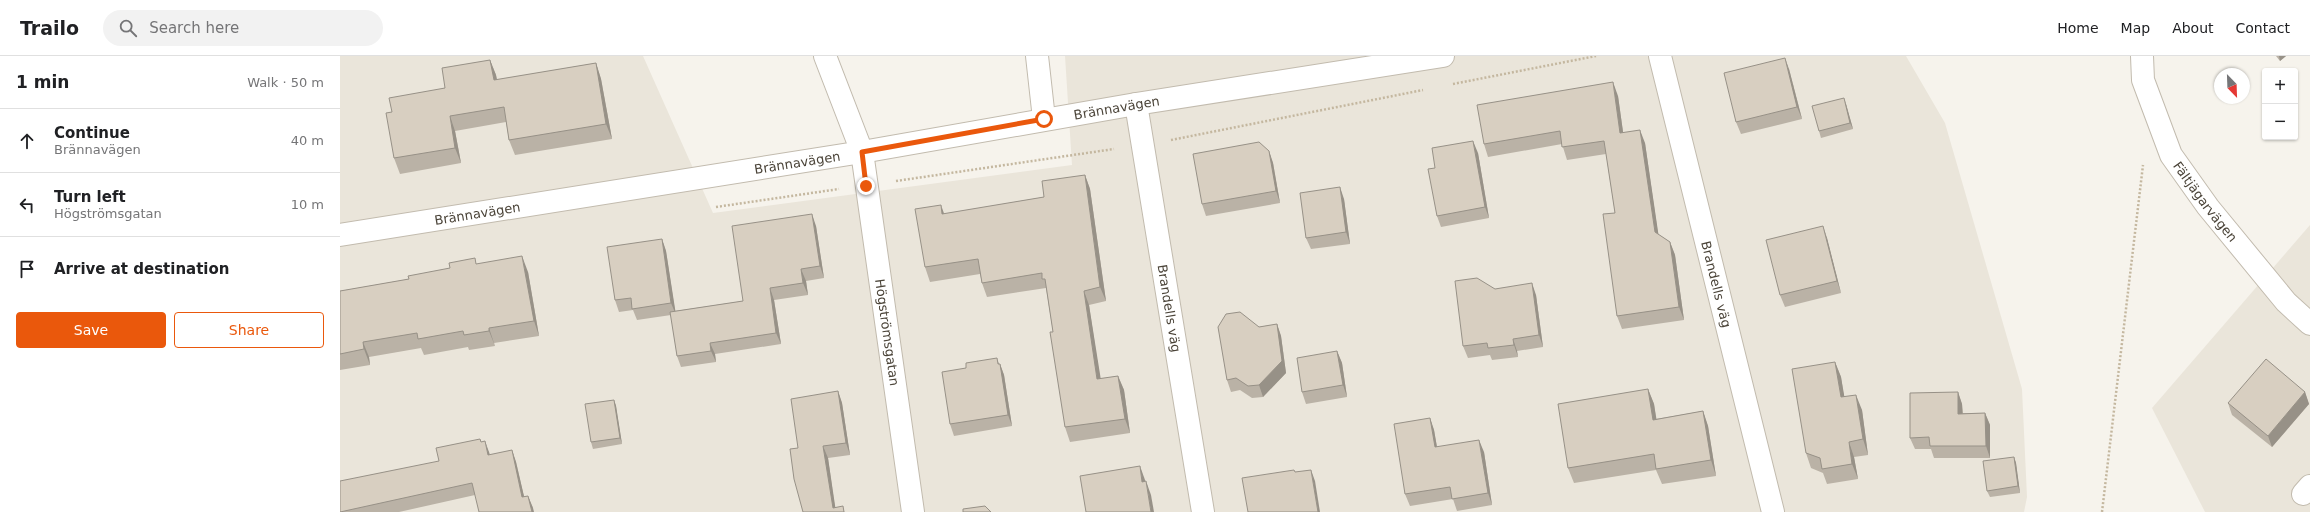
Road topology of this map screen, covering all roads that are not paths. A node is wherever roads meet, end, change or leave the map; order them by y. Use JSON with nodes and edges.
{"nodes":[{"id":1,"x":825,"y":56,"type":"edge"},
{"id":2,"x":1037,"y":56,"type":"edge"},
{"id":3,"x":1443,"y":56,"type":"edge"},
{"id":4,"x":1660,"y":56,"type":"edge"},
{"id":5,"x":2142,"y":56,"type":"edge"},
{"id":6,"x":1136,"y":104,"type":"junction"},
{"id":7,"x":1044,"y":119,"type":"junction"},
{"id":8,"x":862,"y":152,"type":"junction"},
{"id":9,"x":340,"y":235,"type":"edge"},
{"id":10,"x":2310,"y":324,"type":"edge"},
{"id":11,"x":913,"y":512,"type":"edge"},
{"id":12,"x":1203,"y":512,"type":"edge"},
{"id":13,"x":1773,"y":512,"type":"edge"}],
"edges":[{"from":1,"to":8,"type":"street","name":"Högströmsgatan"},
{"from":2,"to":7,"type":"street"},
{"from":3,"to":6,"type":"street","name":"Brännavägen"},
{"from":4,"to":13,"type":"street","name":"Brandells väg"},
{"from":5,"to":10,"type":"street","name":"Fältjägarvägen"},
{"from":6,"to":7,"type":"street","name":"Brännavägen"},
{"from":6,"to":12,"type":"street","name":"Brandells väg"},
{"from":7,"to":8,"type":"street","name":"Brännavägen"},
{"from":8,"to":9,"type":"street","name":"Brännavägen"},
{"from":8,"to":11,"type":"street","name":"Högströmsgatan"}]}
